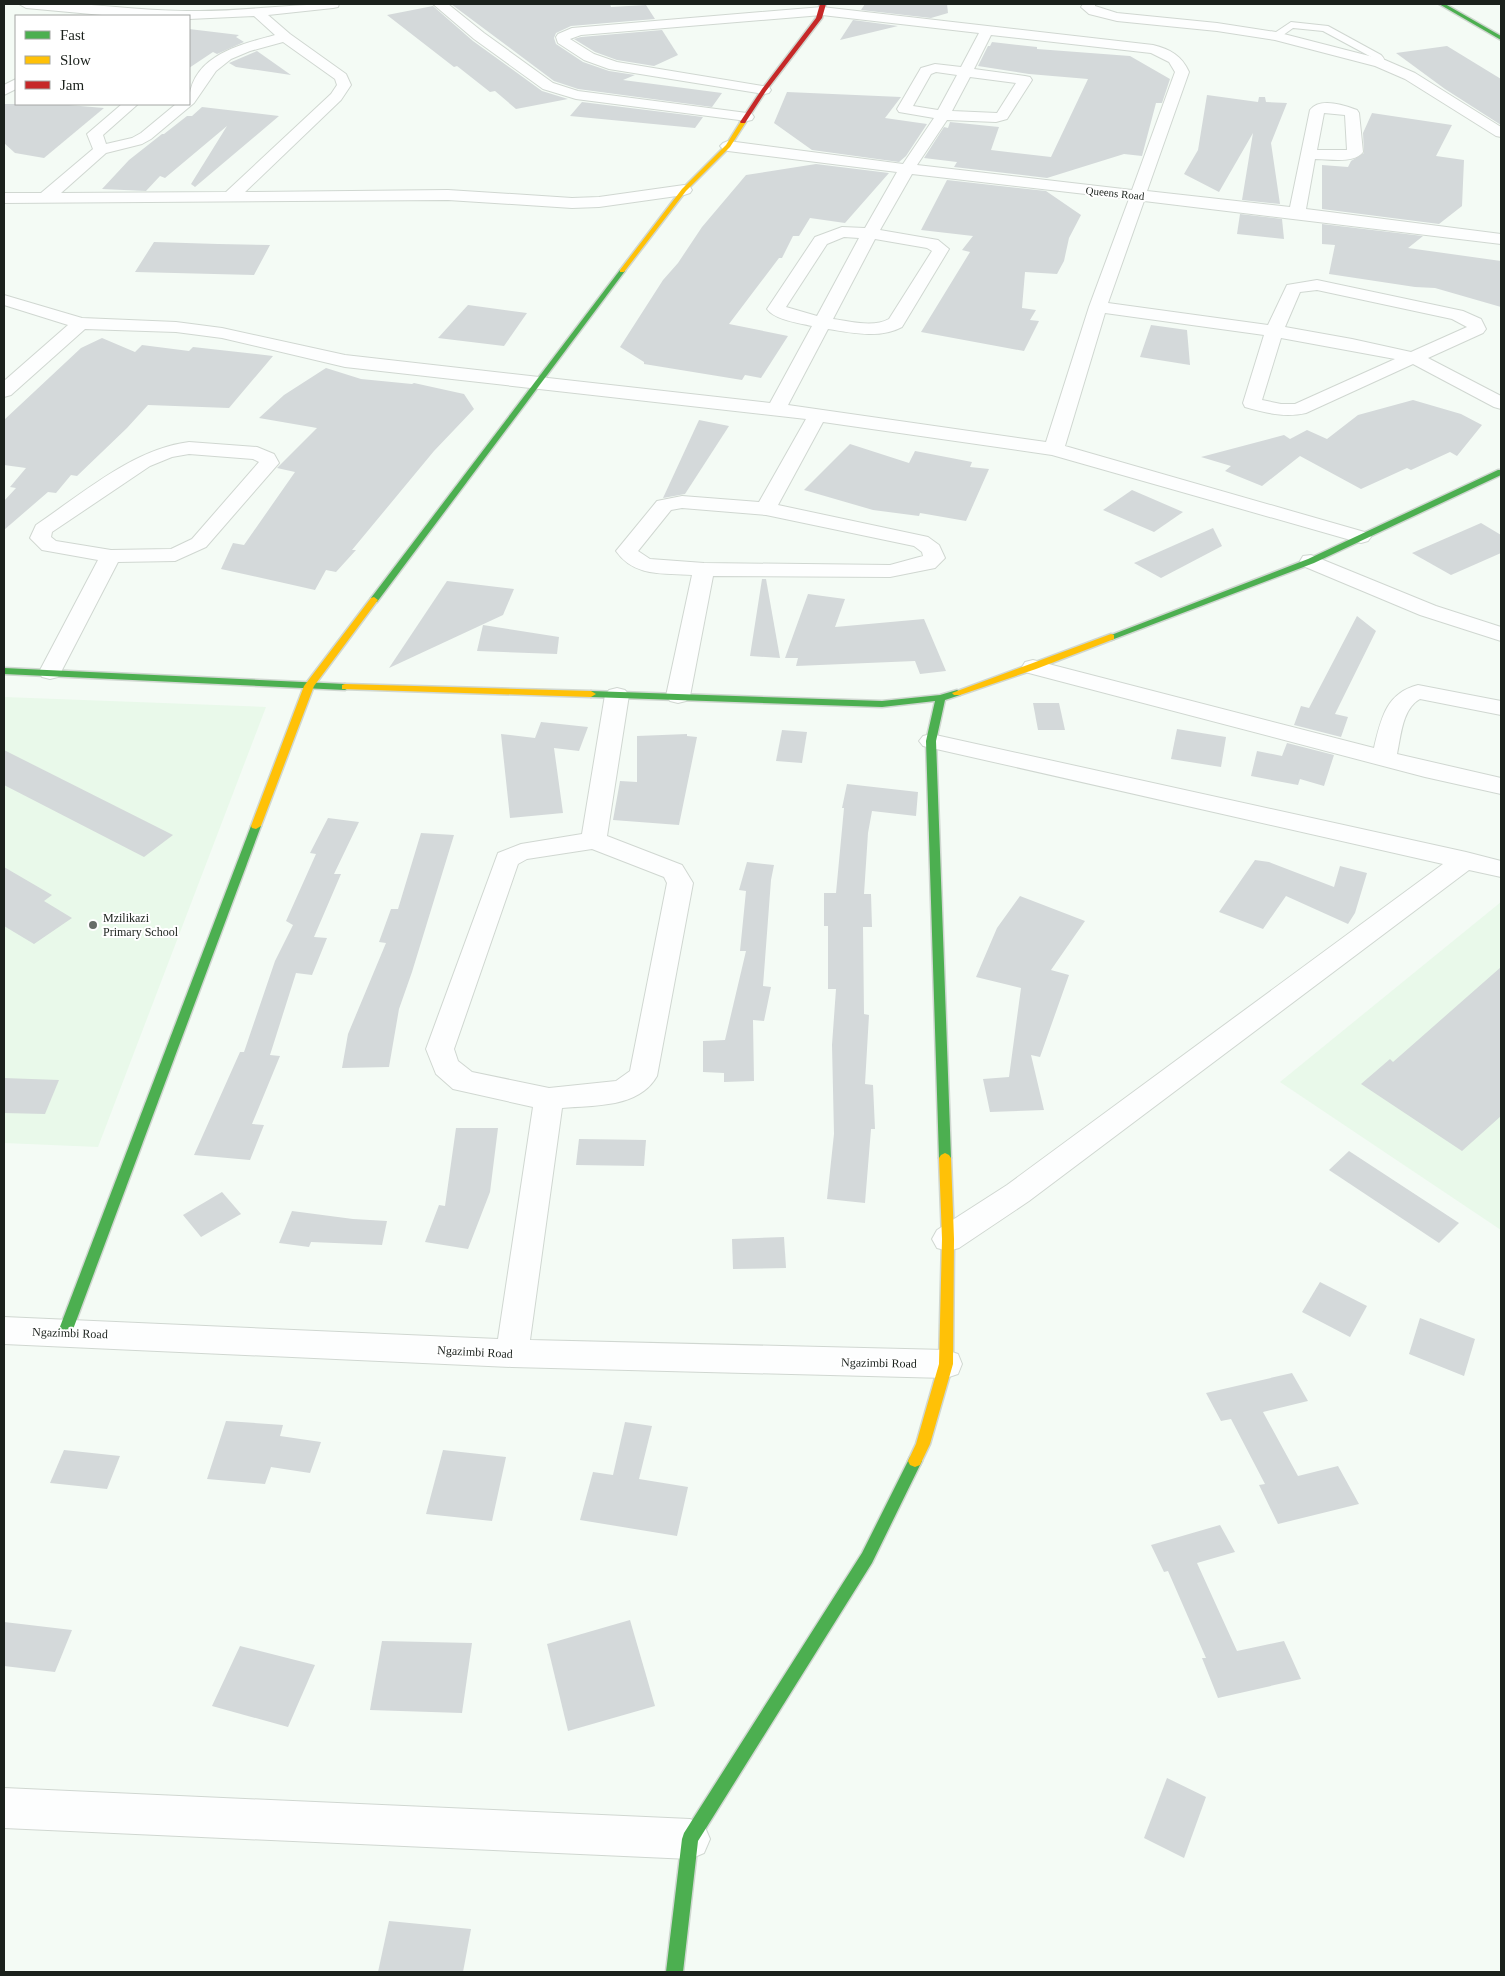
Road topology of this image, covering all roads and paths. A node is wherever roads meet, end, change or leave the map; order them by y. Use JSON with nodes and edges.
{"nodes":[{"id":1,"x":26,"y":4,"type":"edge"},
{"id":2,"x":333,"y":4,"type":"edge"},
{"id":3,"x":440,"y":4,"type":"edge"},
{"id":4,"x":1089,"y":4,"type":"edge"},
{"id":5,"x":1442,"y":4,"type":"edge"},
{"id":6,"x":822,"y":7,"type":"edge"},
{"id":7,"x":256,"y":11,"type":"junction"},
{"id":8,"x":121,"y":15,"type":"edge"},
{"id":9,"x":189,"y":15,"type":"edge"},
{"id":10,"x":190,"y":19,"type":"edge"},
{"id":11,"x":236,"y":26,"type":"dead end"},
{"id":12,"x":253,"y":28,"type":"dead end"},
{"id":13,"x":987,"y":30,"type":"junction"},
{"id":14,"x":282,"y":34,"type":"junction"},
{"id":15,"x":1276,"y":36,"type":"junction"},
{"id":16,"x":1501,"y":38,"type":"edge"},
{"id":17,"x":1380,"y":63,"type":"junction"},
{"id":18,"x":209,"y":69,"type":"junction"},
{"id":19,"x":967,"y":71,"type":"junction"},
{"id":20,"x":190,"y":73,"type":"edge"},
{"id":21,"x":15,"y":84,"type":"edge"},
{"id":22,"x":764,"y":90,"type":"junction"},
{"id":23,"x":4,"y":91,"type":"edge"},
{"id":24,"x":190,"y":99,"type":"edge"},
{"id":25,"x":130,"y":105,"type":"edge"},
{"id":26,"x":184,"y":105,"type":"edge"},
{"id":27,"x":943,"y":115,"type":"junction"},
{"id":28,"x":747,"y":117,"type":"junction"},
{"id":29,"x":1501,"y":133,"type":"edge"},
{"id":30,"x":728,"y":146,"type":"junction"},
{"id":31,"x":101,"y":150,"type":"junction"},
{"id":32,"x":1308,"y":154,"type":"dead end"},
{"id":33,"x":907,"y":169,"type":"junction"},
{"id":34,"x":684,"y":190,"type":"junction"},
{"id":35,"x":1139,"y":195,"type":"junction"},
{"id":36,"x":230,"y":197,"type":"junction"},
{"id":37,"x":4,"y":198,"type":"edge"},
{"id":38,"x":45,"y":198,"type":"junction"},
{"id":39,"x":1297,"y":213,"type":"junction"},
{"id":40,"x":870,"y":234,"type":"junction"},
{"id":41,"x":1501,"y":240,"type":"edge"},
{"id":42,"x":4,"y":300,"type":"edge"},
{"id":43,"x":1098,"y":307,"type":"junction"},
{"id":44,"x":80,"y":323,"type":"junction"},
{"id":45,"x":823,"y":323,"type":"junction"},
{"id":46,"x":1274,"y":330,"type":"junction"},
{"id":47,"x":1415,"y":358,"type":"junction"},
{"id":48,"x":538,"y":381,"type":"junction"},
{"id":49,"x":4,"y":391,"type":"edge"},
{"id":50,"x":1501,"y":403,"type":"edge"},
{"id":51,"x":776,"y":409,"type":"junction"},
{"id":52,"x":818,"y":414,"type":"junction"},
{"id":53,"x":1054,"y":449,"type":"junction"},
{"id":54,"x":1501,"y":472,"type":"edge"},
{"id":55,"x":766,"y":509,"type":"junction"},
{"id":56,"x":1361,"y":537,"type":"junction"},
{"id":57,"x":111,"y":556,"type":"junction"},
{"id":58,"x":1311,"y":560,"type":"junction"},
{"id":59,"x":704,"y":568,"type":"junction"},
{"id":60,"x":1501,"y":634,"type":"edge"},
{"id":61,"x":1033,"y":667,"type":"junction"},
{"id":62,"x":4,"y":671,"type":"edge"},
{"id":63,"x":50,"y":672,"type":"junction"},
{"id":64,"x":309,"y":686,"type":"junction"},
{"id":65,"x":617,"y":695,"type":"junction"},
{"id":66,"x":678,"y":696,"type":"junction"},
{"id":67,"x":941,"y":698,"type":"junction"},
{"id":68,"x":1501,"y":708,"type":"edge"},
{"id":69,"x":931,"y":741,"type":"junction"},
{"id":70,"x":1384,"y":758,"type":"junction"},
{"id":71,"x":1501,"y":786,"type":"edge"},
{"id":72,"x":594,"y":840,"type":"junction"},
{"id":73,"x":1466,"y":860,"type":"junction"},
{"id":74,"x":1501,"y":869,"type":"edge"},
{"id":75,"x":550,"y":1099,"type":"junction"},
{"id":76,"x":948,"y":1239,"type":"junction"},
{"id":77,"x":4,"y":1331,"type":"edge"},
{"id":78,"x":65,"y":1332,"type":"junction"},
{"id":79,"x":512,"y":1353,"type":"junction"},
{"id":80,"x":946,"y":1364,"type":"junction"},
{"id":81,"x":4,"y":1808,"type":"edge"},
{"id":82,"x":690,"y":1839,"type":"junction"},
{"id":83,"x":674,"y":1972,"type":"edge"}],
"edges":[{"from":1,"to":8,"type":"street"},
{"from":2,"to":7,"type":"street"},
{"from":3,"to":28,"type":"street"},
{"from":4,"to":15,"type":"street"},
{"from":5,"to":16,"type":"street"},
{"from":6,"to":13,"type":"street"},
{"from":6,"to":22,"type":"street"},
{"from":6,"to":22,"type":"street"},
{"from":7,"to":9,"type":"street"},
{"from":7,"to":14,"type":"street"},
{"from":10,"to":11,"type":"street"},
{"from":12,"to":14,"type":"street"},
{"from":13,"to":19,"type":"street"},
{"from":13,"to":35,"type":"street"},
{"from":14,"to":18,"type":"street"},
{"from":14,"to":36,"type":"street"},
{"from":15,"to":17,"type":"street"},
{"from":15,"to":17,"type":"lane"},
{"from":17,"to":29,"type":"street"},
{"from":18,"to":20,"type":"street"},
{"from":18,"to":24,"type":"street"},
{"from":19,"to":27,"type":"street"},
{"from":19,"to":27,"type":"street"},
{"from":19,"to":27,"type":"street"},
{"from":21,"to":23,"type":"street"},
{"from":22,"to":28,"type":"street"},
{"from":25,"to":31,"type":"street"},
{"from":26,"to":31,"type":"street"},
{"from":27,"to":33,"type":"street"},
{"from":28,"to":30,"type":"street"},
{"from":30,"to":33,"type":"street","name":"Queens Road"},
{"from":30,"to":34,"type":"street"},
{"from":31,"to":38,"type":"street"},
{"from":32,"to":39,"type":"street"},
{"from":33,"to":35,"type":"street","name":"Queens Road"},
{"from":33,"to":40,"type":"street"},
{"from":34,"to":36,"type":"street"},
{"from":34,"to":48,"type":"street"},
{"from":35,"to":39,"type":"street","name":"Queens Road"},
{"from":35,"to":43,"type":"street"},
{"from":36,"to":38,"type":"street"},
{"from":37,"to":38,"type":"street"},
{"from":39,"to":41,"type":"street","name":"Queens Road"},
{"from":40,"to":45,"type":"street"},
{"from":40,"to":45,"type":"street"},
{"from":40,"to":45,"type":"street"},
{"from":42,"to":44,"type":"street"},
{"from":43,"to":46,"type":"street"},
{"from":43,"to":53,"type":"street"},
{"from":44,"to":48,"type":"street"},
{"from":44,"to":49,"type":"street"},
{"from":45,"to":51,"type":"street"},
{"from":46,"to":47,"type":"street"},
{"from":46,"to":47,"type":"street"},
{"from":46,"to":47,"type":"street"},
{"from":47,"to":50,"type":"street"},
{"from":48,"to":51,"type":"street"},
{"from":48,"to":64,"type":"street"},
{"from":51,"to":52,"type":"street"},
{"from":52,"to":53,"type":"street"},
{"from":52,"to":55,"type":"street"},
{"from":53,"to":56,"type":"street"},
{"from":54,"to":56,"type":"street"},
{"from":55,"to":59,"type":"street"},
{"from":55,"to":59,"type":"street"},
{"from":56,"to":58,"type":"street"},
{"from":57,"to":57,"type":"street"},
{"from":57,"to":63,"type":"street"},
{"from":58,"to":60,"type":"street"},
{"from":58,"to":61,"type":"street"},
{"from":59,"to":66,"type":"street"},
{"from":61,"to":67,"type":"street"},
{"from":61,"to":70,"type":"street"},
{"from":62,"to":63,"type":"street"},
{"from":63,"to":64,"type":"street"},
{"from":64,"to":65,"type":"street"},
{"from":64,"to":78,"type":"street"},
{"from":65,"to":66,"type":"street"},
{"from":65,"to":72,"type":"street"},
{"from":66,"to":67,"type":"street"},
{"from":67,"to":69,"type":"street"},
{"from":68,"to":70,"type":"street"},
{"from":69,"to":73,"type":"street"},
{"from":69,"to":76,"type":"street"},
{"from":70,"to":71,"type":"street"},
{"from":72,"to":75,"type":"street"},
{"from":72,"to":75,"type":"street"},
{"from":73,"to":74,"type":"street"},
{"from":73,"to":76,"type":"street"},
{"from":75,"to":79,"type":"street"},
{"from":76,"to":80,"type":"street"},
{"from":77,"to":78,"type":"street","name":"Ngazimbi Road"},
{"from":78,"to":79,"type":"street","name":"Ngazimbi Road"},
{"from":79,"to":80,"type":"street","name":"Ngazimbi Road"},
{"from":80,"to":82,"type":"street"},
{"from":81,"to":82,"type":"street"},
{"from":82,"to":83,"type":"street"}]}
